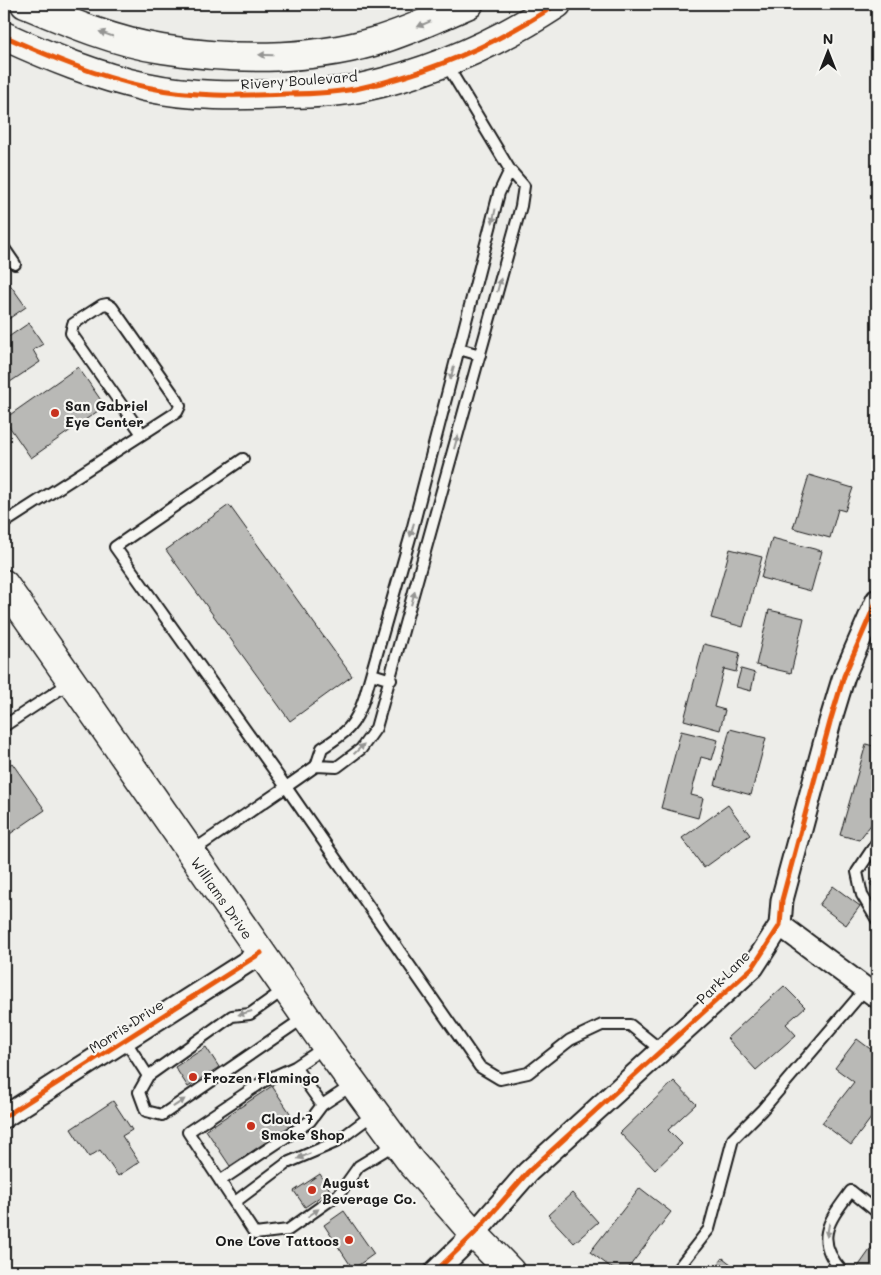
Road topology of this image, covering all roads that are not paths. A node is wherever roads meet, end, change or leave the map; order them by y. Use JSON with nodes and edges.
{"nodes":[{"id":1,"x":25,"y":4,"type":"edge"},
{"id":2,"x":469,"y":4,"type":"edge"},
{"id":3,"x":558,"y":4,"type":"edge"},
{"id":4,"x":4,"y":36,"type":"edge"},
{"id":5,"x":444,"y":62,"type":"junction"},
{"id":6,"x":510,"y":170,"type":"junction"},
{"id":7,"x":4,"y":248,"type":"edge"},
{"id":8,"x":15,"y":264,"type":"dead end"},
{"id":9,"x":459,"y":349,"type":"junction"},
{"id":10,"x":480,"y":355,"type":"junction"},
{"id":11,"x":142,"y":434,"type":"junction"},
{"id":12,"x":243,"y":459,"type":"dead end"},
{"id":13,"x":419,"y":505,"type":"junction"},
{"id":14,"x":437,"y":509,"type":"junction"},
{"id":15,"x":4,"y":523,"type":"edge"},
{"id":16,"x":4,"y":584,"type":"edge"},
{"id":17,"x":877,"y":600,"type":"edge"},
{"id":18,"x":372,"y":674,"type":"junction"},
{"id":19,"x":391,"y":680,"type":"junction"},
{"id":20,"x":72,"y":682,"type":"junction"},
{"id":21,"x":4,"y":726,"type":"edge"},
{"id":22,"x":316,"y":766,"type":"junction"},
{"id":23,"x":286,"y":787,"type":"junction"},
{"id":24,"x":877,"y":842,"type":"edge"},
{"id":25,"x":191,"y":852,"type":"junction"},
{"id":26,"x":877,"y":920,"type":"edge"},
{"id":27,"x":780,"y":925,"type":"junction"},
{"id":28,"x":261,"y":953,"type":"junction"},
{"id":29,"x":286,"y":988,"type":"junction"},
{"id":30,"x":872,"y":992,"type":"edge"},
{"id":31,"x":307,"y":1016,"type":"junction"},
{"id":32,"x":125,"y":1040,"type":"junction"},
{"id":33,"x":326,"y":1046,"type":"junction"},
{"id":34,"x":661,"y":1050,"type":"junction"},
{"id":35,"x":295,"y":1067,"type":"junction"},
{"id":36,"x":148,"y":1076,"type":"junction"},
{"id":37,"x":355,"y":1083,"type":"junction"},
{"id":38,"x":322,"y":1105,"type":"junction"},
{"id":39,"x":376,"y":1113,"type":"junction"},
{"id":40,"x":4,"y":1117,"type":"edge"},
{"id":41,"x":397,"y":1143,"type":"junction"},
{"id":42,"x":220,"y":1181,"type":"junction"},
{"id":43,"x":235,"y":1202,"type":"junction"},
{"id":44,"x":877,"y":1212,"type":"edge"},
{"id":45,"x":474,"y":1234,"type":"junction"},
{"id":46,"x":436,"y":1271,"type":"edge"},
{"id":47,"x":510,"y":1271,"type":"edge"},
{"id":48,"x":676,"y":1271,"type":"edge"},
{"id":49,"x":842,"y":1271,"type":"edge"}],
"edges":[{"from":2,"to":1,"type":"street","name":"Rivery Boulevard","one_way":true},
{"from":3,"to":5,"type":"street","name":"Rivery Boulevard"},
{"from":4,"to":5,"type":"street","name":"Rivery Boulevard"},
{"from":5,"to":6,"type":"lane"},
{"from":6,"to":9,"type":"lane","one_way":true},
{"from":10,"to":6,"type":"lane","one_way":true},
{"from":7,"to":8,"type":"lane"},
{"from":9,"to":10,"type":"lane"},
{"from":9,"to":13,"type":"lane","one_way":true},
{"from":14,"to":10,"type":"lane","one_way":true},
{"from":11,"to":11,"type":"lane"},
{"from":11,"to":15,"type":"lane"},
{"from":12,"to":23,"type":"lane"},
{"from":13,"to":14,"type":"lane"},
{"from":13,"to":18,"type":"lane","one_way":true},
{"from":19,"to":14,"type":"lane","one_way":true},
{"from":16,"to":20,"type":"street","name":"Williams Drive"},
{"from":17,"to":27,"type":"street","name":"Park Lane"},
{"from":18,"to":19,"type":"lane"},
{"from":18,"to":22,"type":"lane"},
{"from":22,"to":19,"type":"lane","one_way":true},
{"from":20,"to":21,"type":"lane"},
{"from":20,"to":25,"type":"street","name":"Williams Drive"},
{"from":22,"to":23,"type":"lane"},
{"from":23,"to":25,"type":"lane"},
{"from":23,"to":34,"type":"lane"},
{"from":24,"to":26,"type":"lane"},
{"from":25,"to":28,"type":"street","name":"Williams Drive"},
{"from":27,"to":30,"type":"street"},
{"from":27,"to":34,"type":"street","name":"Park Lane"},
{"from":28,"to":29,"type":"street","name":"Williams Drive"},
{"from":28,"to":32,"type":"street","name":"Morris Drive"},
{"from":29,"to":31,"type":"street","name":"Williams Drive"},
{"from":29,"to":36,"type":"lane","one_way":true},
{"from":30,"to":48,"type":"lane"},
{"from":31,"to":33,"type":"street","name":"Williams Drive"},
{"from":36,"to":31,"type":"lane","one_way":true},
{"from":32,"to":36,"type":"lane"},
{"from":32,"to":40,"type":"street","name":"Morris Drive"},
{"from":33,"to":35,"type":"lane"},
{"from":33,"to":37,"type":"street","name":"Williams Drive"},
{"from":34,"to":45,"type":"street","name":"Park Lane"},
{"from":35,"to":38,"type":"lane"},
{"from":35,"to":42,"type":"lane"},
{"from":37,"to":38,"type":"lane"},
{"from":37,"to":39,"type":"street","name":"Williams Drive"},
{"from":38,"to":42,"type":"lane"},
{"from":39,"to":41,"type":"street","name":"Williams Drive"},
{"from":39,"to":43,"type":"lane","one_way":true},
{"from":43,"to":41,"type":"lane","one_way":true},
{"from":41,"to":45,"type":"street","name":"Williams Drive"},
{"from":42,"to":43,"type":"lane"},
{"from":44,"to":49,"type":"lane","one_way":true},
{"from":45,"to":46,"type":"street","name":"Park Lane"},
{"from":45,"to":47,"type":"street","name":"Williams Drive"}]}
